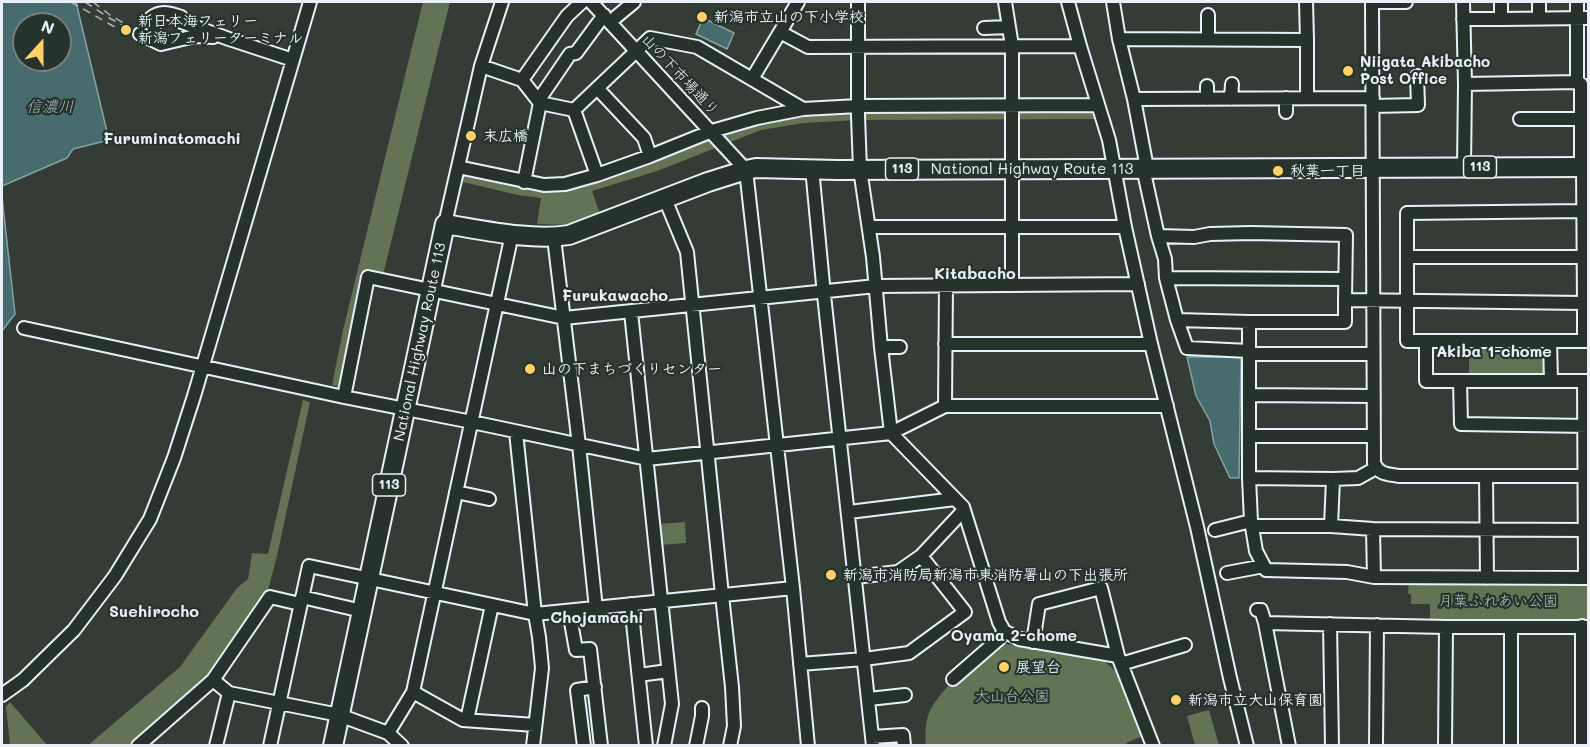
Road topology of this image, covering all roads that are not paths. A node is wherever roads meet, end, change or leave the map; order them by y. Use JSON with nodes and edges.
{"nodes":[{"id":1,"x":310,"y":2,"type":"edge"},
{"id":2,"x":502,"y":2,"type":"edge"},
{"id":3,"x":582,"y":2,"type":"edge"},
{"id":4,"x":591,"y":2,"type":"edge"},
{"id":5,"x":634,"y":2,"type":"edge"},
{"id":6,"x":798,"y":2,"type":"edge"},
{"id":7,"x":858,"y":2,"type":"edge"},
{"id":8,"x":1005,"y":2,"type":"edge"},
{"id":9,"x":1068,"y":2,"type":"edge"},
{"id":10,"x":1113,"y":2,"type":"edge"},
{"id":11,"x":1305,"y":2,"type":"edge"},
{"id":12,"x":1372,"y":2,"type":"edge"},
{"id":13,"x":1406,"y":2,"type":"edge"},
{"id":14,"x":1463,"y":2,"type":"edge"},
{"id":15,"x":1501,"y":2,"type":"edge"},
{"id":16,"x":1539,"y":2,"type":"edge"},
{"id":17,"x":1577,"y":2,"type":"edge"},
{"id":18,"x":1208,"y":15,"type":"dead end"},
{"id":19,"x":607,"y":18,"type":"junction"},
{"id":20,"x":1539,"y":18,"type":"junction"},
{"id":21,"x":1583,"y":18,"type":"edge"},
{"id":22,"x":1463,"y":19,"type":"junction"},
{"id":23,"x":1501,"y":19,"type":"junction"},
{"id":24,"x":1009,"y":27,"type":"junction"},
{"id":25,"x":984,"y":28,"type":"dead end"},
{"id":26,"x":780,"y":32,"type":"junction"},
{"id":27,"x":140,"y":34,"type":"dead end"},
{"id":28,"x":229,"y":39,"type":"junction"},
{"id":29,"x":1119,"y":39,"type":"junction"},
{"id":30,"x":1208,"y":39,"type":"junction"},
{"id":31,"x":1307,"y":40,"type":"junction"},
{"id":32,"x":157,"y":42,"type":"junction"},
{"id":33,"x":1012,"y":46,"type":"junction"},
{"id":34,"x":1080,"y":46,"type":"junction"},
{"id":35,"x":857,"y":48,"type":"junction"},
{"id":36,"x":637,"y":51,"type":"junction"},
{"id":37,"x":293,"y":60,"type":"junction"},
{"id":38,"x":480,"y":66,"type":"junction"},
{"id":39,"x":1418,"y":76,"type":"dead end"},
{"id":40,"x":752,"y":79,"type":"junction"},
{"id":41,"x":522,"y":80,"type":"junction"},
{"id":42,"x":1582,"y":83,"type":"edge"},
{"id":43,"x":1232,"y":84,"type":"dead end"},
{"id":44,"x":1465,"y":84,"type":"junction"},
{"id":45,"x":1207,"y":86,"type":"dead end"},
{"id":46,"x":597,"y":88,"type":"junction"},
{"id":47,"x":1286,"y":98,"type":"junction"},
{"id":48,"x":1307,"y":98,"type":"junction"},
{"id":49,"x":1134,"y":99,"type":"junction"},
{"id":50,"x":1207,"y":99,"type":"junction"},
{"id":51,"x":1231,"y":99,"type":"junction"},
{"id":52,"x":539,"y":102,"type":"junction"},
{"id":53,"x":1373,"y":102,"type":"junction"},
{"id":54,"x":1098,"y":105,"type":"junction"},
{"id":55,"x":858,"y":106,"type":"junction"},
{"id":56,"x":1012,"y":106,"type":"junction"},
{"id":57,"x":803,"y":109,"type":"junction"},
{"id":58,"x":574,"y":110,"type":"junction"},
{"id":59,"x":1286,"y":112,"type":"dead end"},
{"id":60,"x":1520,"y":119,"type":"dead end"},
{"id":61,"x":1584,"y":121,"type":"edge"},
{"id":62,"x":712,"y":131,"type":"junction"},
{"id":63,"x":650,"y":156,"type":"junction"},
{"id":64,"x":458,"y":167,"type":"junction"},
{"id":65,"x":1464,"y":167,"type":"junction"},
{"id":66,"x":1584,"y":167,"type":"edge"},
{"id":67,"x":812,"y":168,"type":"junction"},
{"id":68,"x":1113,"y":168,"type":"junction"},
{"id":69,"x":1145,"y":168,"type":"junction"},
{"id":70,"x":1372,"y":168,"type":"junction"},
{"id":71,"x":860,"y":169,"type":"junction"},
{"id":72,"x":1012,"y":169,"type":"junction"},
{"id":73,"x":746,"y":170,"type":"junction"},
{"id":74,"x":597,"y":175,"type":"junction"},
{"id":75,"x":524,"y":182,"type":"junction"},
{"id":76,"x":665,"y":199,"type":"junction"},
{"id":77,"x":1583,"y":212,"type":"junction"},
{"id":78,"x":445,"y":224,"type":"junction"},
{"id":79,"x":869,"y":227,"type":"junction"},
{"id":80,"x":1013,"y":227,"type":"junction"},
{"id":81,"x":1125,"y":227,"type":"junction"},
{"id":82,"x":513,"y":234,"type":"junction"},
{"id":83,"x":1158,"y":236,"type":"junction"},
{"id":84,"x":554,"y":237,"type":"junction"},
{"id":85,"x":1586,"y":237,"type":"edge"},
{"id":86,"x":1407,"y":256,"type":"junction"},
{"id":87,"x":1583,"y":257,"type":"junction"},
{"id":88,"x":1166,"y":278,"type":"junction"},
{"id":89,"x":1345,"y":279,"type":"junction"},
{"id":90,"x":1012,"y":284,"type":"junction"},
{"id":91,"x":1138,"y":284,"type":"junction"},
{"id":92,"x":945,"y":285,"type":"junction"},
{"id":93,"x":876,"y":286,"type":"junction"},
{"id":94,"x":1586,"y":287,"type":"edge"},
{"id":95,"x":431,"y":291,"type":"junction"},
{"id":96,"x":823,"y":291,"type":"junction"},
{"id":97,"x":760,"y":297,"type":"junction"},
{"id":98,"x":1345,"y":300,"type":"junction"},
{"id":99,"x":1372,"y":301,"type":"junction"},
{"id":100,"x":1407,"y":301,"type":"junction"},
{"id":101,"x":1584,"y":303,"type":"junction"},
{"id":102,"x":497,"y":304,"type":"junction"},
{"id":103,"x":692,"y":305,"type":"junction"},
{"id":104,"x":631,"y":312,"type":"junction"},
{"id":105,"x":564,"y":318,"type":"junction"},
{"id":106,"x":1178,"y":320,"type":"junction"},
{"id":107,"x":1249,"y":322,"type":"junction"},
{"id":108,"x":24,"y":328,"type":"dead end"},
{"id":109,"x":1586,"y":340,"type":"edge"},
{"id":110,"x":1426,"y":341,"type":"junction"},
{"id":111,"x":1550,"y":341,"type":"junction"},
{"id":112,"x":945,"y":344,"type":"junction"},
{"id":113,"x":1151,"y":344,"type":"junction"},
{"id":114,"x":900,"y":346,"type":"dead end"},
{"id":115,"x":881,"y":347,"type":"junction"},
{"id":116,"x":1250,"y":352,"type":"junction"},
{"id":117,"x":1372,"y":354,"type":"junction"},
{"id":118,"x":203,"y":367,"type":"junction"},
{"id":119,"x":1461,"y":381,"type":"junction"},
{"id":120,"x":1551,"y":381,"type":"junction"},
{"id":121,"x":1586,"y":381,"type":"edge"},
{"id":122,"x":1249,"y":395,"type":"junction"},
{"id":123,"x":1373,"y":396,"type":"junction"},
{"id":124,"x":344,"y":397,"type":"junction"},
{"id":125,"x":945,"y":406,"type":"junction"},
{"id":126,"x":1167,"y":406,"type":"junction"},
{"id":127,"x":405,"y":409,"type":"junction"},
{"id":128,"x":472,"y":422,"type":"junction"},
{"id":129,"x":1586,"y":426,"type":"edge"},
{"id":130,"x":516,"y":432,"type":"junction"},
{"id":131,"x":891,"y":433,"type":"junction"},
{"id":132,"x":1249,"y":436,"type":"junction"},
{"id":133,"x":1373,"y":436,"type":"junction"},
{"id":134,"x":840,"y":438,"type":"junction"},
{"id":135,"x":579,"y":445,"type":"junction"},
{"id":136,"x":776,"y":446,"type":"junction"},
{"id":137,"x":707,"y":453,"type":"junction"},
{"id":138,"x":647,"y":459,"type":"junction"},
{"id":139,"x":1376,"y":468,"type":"junction"},
{"id":140,"x":1486,"y":476,"type":"junction"},
{"id":141,"x":1586,"y":476,"type":"edge"},
{"id":142,"x":1249,"y":478,"type":"junction"},
{"id":143,"x":1333,"y":479,"type":"junction"},
{"id":144,"x":456,"y":492,"type":"junction"},
{"id":145,"x":489,"y":499,"type":"dead end"},
{"id":146,"x":955,"y":499,"type":"junction"},
{"id":147,"x":964,"y":510,"type":"junction"},
{"id":148,"x":849,"y":512,"type":"junction"},
{"id":149,"x":1252,"y":524,"type":"junction"},
{"id":150,"x":1331,"y":526,"type":"junction"},
{"id":151,"x":1215,"y":530,"type":"dead end"},
{"id":152,"x":1373,"y":530,"type":"junction"},
{"id":153,"x":1486,"y":530,"type":"junction"},
{"id":154,"x":1587,"y":530,"type":"edge"},
{"id":155,"x":921,"y":556,"type":"junction"},
{"id":156,"x":1264,"y":566,"type":"junction"},
{"id":157,"x":1227,"y":573,"type":"dead end"},
{"id":158,"x":855,"y":577,"type":"junction"},
{"id":159,"x":1374,"y":577,"type":"junction"},
{"id":160,"x":1487,"y":578,"type":"junction"},
{"id":161,"x":1587,"y":578,"type":"edge"},
{"id":162,"x":368,"y":579,"type":"junction"},
{"id":163,"x":793,"y":588,"type":"junction"},
{"id":164,"x":435,"y":593,"type":"junction"},
{"id":165,"x":722,"y":595,"type":"junction"},
{"id":166,"x":301,"y":601,"type":"junction"},
{"id":167,"x":661,"y":602,"type":"junction"},
{"id":168,"x":631,"y":604,"type":"junction"},
{"id":169,"x":492,"y":605,"type":"junction"},
{"id":170,"x":596,"y":609,"type":"junction"},
{"id":171,"x":362,"y":610,"type":"junction"},
{"id":172,"x":1257,"y":610,"type":"dead end"},
{"id":173,"x":569,"y":611,"type":"junction"},
{"id":174,"x":535,"y":614,"type":"junction"},
{"id":175,"x":1264,"y":623,"type":"junction"},
{"id":176,"x":1330,"y":624,"type":"junction"},
{"id":177,"x":1377,"y":625,"type":"junction"},
{"id":178,"x":1585,"y":626,"type":"edge"},
{"id":179,"x":1446,"y":627,"type":"junction"},
{"id":180,"x":1511,"y":627,"type":"junction"},
{"id":181,"x":1004,"y":631,"type":"junction"},
{"id":182,"x":1033,"y":642,"type":"junction"},
{"id":183,"x":1185,"y":645,"type":"dead end"},
{"id":184,"x":864,"y":659,"type":"junction"},
{"id":185,"x":1120,"y":660,"type":"junction"},
{"id":186,"x":800,"y":664,"type":"junction"},
{"id":187,"x":668,"y":671,"type":"junction"},
{"id":188,"x":639,"y":675,"type":"junction"},
{"id":189,"x":953,"y":679,"type":"dead end"},
{"id":190,"x":213,"y":680,"type":"junction"},
{"id":191,"x":595,"y":687,"type":"junction"},
{"id":192,"x":413,"y":692,"type":"junction"},
{"id":193,"x":229,"y":693,"type":"junction"},
{"id":194,"x":2,"y":694,"type":"edge"},
{"id":195,"x":905,"y":695,"type":"dead end"},
{"id":196,"x":868,"y":699,"type":"junction"},
{"id":197,"x":280,"y":703,"type":"junction"},
{"id":198,"x":702,"y":708,"type":"dead end"},
{"id":199,"x":339,"y":715,"type":"junction"},
{"id":200,"x":467,"y":720,"type":"junction"},
{"id":201,"x":535,"y":725,"type":"junction"},
{"id":202,"x":388,"y":733,"type":"junction"},
{"id":203,"x":873,"y":741,"type":"edge"},
{"id":204,"x":138,"y":746,"type":"edge"},
{"id":205,"x":216,"y":746,"type":"edge"},
{"id":206,"x":270,"y":746,"type":"edge"},
{"id":207,"x":333,"y":746,"type":"edge"},
{"id":208,"x":402,"y":746,"type":"edge"},
{"id":209,"x":533,"y":746,"type":"edge"},
{"id":210,"x":584,"y":746,"type":"edge"},
{"id":211,"x":601,"y":746,"type":"edge"},
{"id":212,"x":646,"y":746,"type":"edge"},
{"id":213,"x":664,"y":746,"type":"edge"},
{"id":214,"x":696,"y":746,"type":"edge"},
{"id":215,"x":730,"y":746,"type":"edge"},
{"id":216,"x":808,"y":746,"type":"edge"},
{"id":217,"x":904,"y":746,"type":"edge"},
{"id":218,"x":1153,"y":746,"type":"edge"},
{"id":219,"x":1247,"y":746,"type":"edge"},
{"id":220,"x":1289,"y":746,"type":"edge"},
{"id":221,"x":1332,"y":746,"type":"edge"},
{"id":222,"x":1376,"y":746,"type":"edge"},
{"id":223,"x":1445,"y":746,"type":"edge"},
{"id":224,"x":1512,"y":746,"type":"edge"},
{"id":225,"x":1582,"y":746,"type":"edge"}],
"edges":[{"from":1,"to":37,"type":"street"},
{"from":2,"to":38,"type":"street"},
{"from":3,"to":41,"type":"street"},
{"from":4,"to":19,"type":"street","name":"山の下市場通り"},
{"from":5,"to":19,"type":"street"},
{"from":6,"to":26,"type":"street"},
{"from":7,"to":35,"type":"street"},
{"from":8,"to":24,"type":"street"},
{"from":9,"to":34,"type":"street"},
{"from":10,"to":29,"type":"street"},
{"from":11,"to":31,"type":"street"},
{"from":12,"to":13,"type":"street"},
{"from":12,"to":53,"type":"street"},
{"from":14,"to":22,"type":"street"},
{"from":15,"to":23,"type":"street"},
{"from":16,"to":20,"type":"street"},
{"from":17,"to":21,"type":"street"},
{"from":18,"to":30,"type":"street"},
{"from":19,"to":36,"type":"street","name":"山の下市場通り"},
{"from":19,"to":52,"type":"street"},
{"from":20,"to":21,"type":"street"},
{"from":20,"to":23,"type":"street"},
{"from":21,"to":42,"type":"street"},
{"from":22,"to":23,"type":"street"},
{"from":22,"to":44,"type":"street"},
{"from":24,"to":25,"type":"street"},
{"from":24,"to":33,"type":"street"},
{"from":26,"to":35,"type":"street"},
{"from":26,"to":40,"type":"street"},
{"from":27,"to":32,"type":"street"},
{"from":28,"to":32,"type":"street"},
{"from":28,"to":32,"type":"street"},
{"from":28,"to":37,"type":"street"},
{"from":29,"to":30,"type":"street"},
{"from":29,"to":49,"type":"street"},
{"from":30,"to":31,"type":"street"},
{"from":31,"to":48,"type":"street"},
{"from":33,"to":34,"type":"street"},
{"from":33,"to":35,"type":"street"},
{"from":33,"to":56,"type":"street"},
{"from":34,"to":54,"type":"street"},
{"from":35,"to":55,"type":"street"},
{"from":36,"to":40,"type":"street"},
{"from":36,"to":46,"type":"street"},
{"from":36,"to":62,"type":"street","name":"山の下市場通り"},
{"from":37,"to":118,"type":"street"},
{"from":38,"to":41,"type":"street"},
{"from":38,"to":64,"type":"street"},
{"from":39,"to":53,"type":"street"},
{"from":40,"to":57,"type":"street"},
{"from":41,"to":52,"type":"street"},
{"from":42,"to":44,"type":"street"},
{"from":42,"to":61,"type":"street"},
{"from":43,"to":51,"type":"street"},
{"from":44,"to":65,"type":"street"},
{"from":45,"to":50,"type":"street"},
{"from":46,"to":58,"type":"street"},
{"from":46,"to":63,"type":"street"},
{"from":47,"to":48,"type":"street"},
{"from":47,"to":51,"type":"street"},
{"from":47,"to":59,"type":"street"},
{"from":48,"to":53,"type":"street"},
{"from":49,"to":50,"type":"street"},
{"from":49,"to":69,"type":"street"},
{"from":50,"to":51,"type":"street"},
{"from":52,"to":58,"type":"street"},
{"from":52,"to":75,"type":"street"},
{"from":53,"to":70,"type":"street"},
{"from":54,"to":56,"type":"street"},
{"from":54,"to":68,"type":"street"},
{"from":55,"to":56,"type":"street"},
{"from":55,"to":57,"type":"street"},
{"from":55,"to":71,"type":"street"},
{"from":56,"to":72,"type":"street"},
{"from":57,"to":62,"type":"street"},
{"from":58,"to":74,"type":"street"},
{"from":60,"to":61,"type":"street"},
{"from":61,"to":66,"type":"street"},
{"from":62,"to":63,"type":"street"},
{"from":62,"to":73,"type":"street","name":"山の下市場通り"},
{"from":63,"to":74,"type":"street"},
{"from":64,"to":75,"type":"street"},
{"from":64,"to":78,"type":"street"},
{"from":65,"to":66,"type":"highway","name":"National Highway Route 113","number":"113"},
{"from":65,"to":70,"type":"highway","name":"National Highway Route 113","number":"113"},
{"from":66,"to":77,"type":"street"},
{"from":67,"to":71,"type":"highway","name":"National Highway Route 113","number":"113"},
{"from":67,"to":73,"type":"highway","name":"National Highway Route 113","number":"113"},
{"from":67,"to":96,"type":"street"},
{"from":68,"to":69,"type":"highway","name":"National Highway Route 113","number":"113"},
{"from":68,"to":72,"type":"highway","name":"National Highway Route 113","number":"113"},
{"from":68,"to":81,"type":"street"},
{"from":69,"to":70,"type":"highway","name":"National Highway Route 113","number":"113"},
{"from":69,"to":83,"type":"street"},
{"from":70,"to":99,"type":"street"},
{"from":71,"to":72,"type":"highway","name":"National Highway Route 113","number":"113"},
{"from":71,"to":79,"type":"street"},
{"from":72,"to":80,"type":"street"},
{"from":73,"to":76,"type":"highway","name":"National Highway Route 113","number":"113"},
{"from":73,"to":97,"type":"street"},
{"from":74,"to":75,"type":"street"},
{"from":76,"to":84,"type":"highway","name":"National Highway Route 113","number":"113"},
{"from":76,"to":103,"type":"street"},
{"from":77,"to":85,"type":"street"},
{"from":77,"to":86,"type":"street"},
{"from":78,"to":82,"type":"highway","name":"National Highway Route 113","number":"113"},
{"from":78,"to":95,"type":"highway","name":"National Highway Route 113","number":"113"},
{"from":79,"to":80,"type":"street"},
{"from":79,"to":93,"type":"street"},
{"from":80,"to":81,"type":"street"},
{"from":80,"to":90,"type":"street"},
{"from":81,"to":91,"type":"street"},
{"from":82,"to":84,"type":"highway","name":"National Highway Route 113","number":"113"},
{"from":82,"to":102,"type":"street"},
{"from":83,"to":88,"type":"street"},
{"from":83,"to":89,"type":"street"},
{"from":84,"to":105,"type":"street"},
{"from":85,"to":87,"type":"street"},
{"from":86,"to":87,"type":"street"},
{"from":86,"to":100,"type":"street"},
{"from":87,"to":94,"type":"street"},
{"from":88,"to":89,"type":"street"},
{"from":88,"to":106,"type":"street"},
{"from":89,"to":98,"type":"street"},
{"from":90,"to":91,"type":"street"},
{"from":90,"to":92,"type":"street"},
{"from":91,"to":113,"type":"street"},
{"from":92,"to":93,"type":"street"},
{"from":92,"to":112,"type":"street"},
{"from":93,"to":96,"type":"street"},
{"from":93,"to":115,"type":"street"},
{"from":94,"to":101,"type":"street"},
{"from":95,"to":102,"type":"street"},
{"from":95,"to":124,"type":"street"},
{"from":95,"to":127,"type":"highway","name":"National Highway Route 113","number":"113"},
{"from":96,"to":97,"type":"street"},
{"from":96,"to":134,"type":"street"},
{"from":97,"to":103,"type":"street"},
{"from":97,"to":136,"type":"street"},
{"from":98,"to":99,"type":"street"},
{"from":98,"to":107,"type":"street"},
{"from":99,"to":100,"type":"street"},
{"from":99,"to":117,"type":"street"},
{"from":100,"to":101,"type":"street"},
{"from":100,"to":110,"type":"street"},
{"from":101,"to":109,"type":"street"},
{"from":102,"to":105,"type":"street"},
{"from":102,"to":128,"type":"street"},
{"from":103,"to":104,"type":"street"},
{"from":103,"to":137,"type":"street"},
{"from":104,"to":105,"type":"street"},
{"from":104,"to":138,"type":"street"},
{"from":105,"to":135,"type":"street"},
{"from":106,"to":107,"type":"street"},
{"from":106,"to":116,"type":"street"},
{"from":107,"to":116,"type":"street"},
{"from":108,"to":118,"type":"street"},
{"from":109,"to":111,"type":"street"},
{"from":110,"to":111,"type":"street"},
{"from":110,"to":119,"type":"street"},
{"from":111,"to":120,"type":"street"},
{"from":112,"to":113,"type":"street"},
{"from":112,"to":125,"type":"street"},
{"from":113,"to":126,"type":"street"},
{"from":114,"to":115,"type":"street"},
{"from":115,"to":131,"type":"street"},
{"from":116,"to":117,"type":"street"},
{"from":116,"to":122,"type":"street"},
{"from":117,"to":123,"type":"street"},
{"from":118,"to":124,"type":"street"},
{"from":118,"to":194,"type":"street"},
{"from":119,"to":120,"type":"street"},
{"from":119,"to":129,"type":"street"},
{"from":120,"to":121,"type":"street"},
{"from":121,"to":129,"type":"street"},
{"from":122,"to":123,"type":"street"},
{"from":122,"to":132,"type":"street"},
{"from":123,"to":133,"type":"street"},
{"from":124,"to":127,"type":"street"},
{"from":125,"to":126,"type":"street"},
{"from":125,"to":131,"type":"street"},
{"from":126,"to":219,"type":"street"},
{"from":127,"to":128,"type":"street"},
{"from":127,"to":162,"type":"highway","name":"National Highway Route 113","number":"113"},
{"from":128,"to":130,"type":"street"},
{"from":128,"to":144,"type":"street"},
{"from":129,"to":141,"type":"street"},
{"from":130,"to":135,"type":"street"},
{"from":130,"to":174,"type":"street"},
{"from":131,"to":134,"type":"street"},
{"from":131,"to":146,"type":"street"},
{"from":132,"to":133,"type":"street"},
{"from":132,"to":142,"type":"street"},
{"from":133,"to":139,"type":"street"},
{"from":134,"to":136,"type":"street"},
{"from":134,"to":148,"type":"street"},
{"from":135,"to":138,"type":"street"},
{"from":135,"to":170,"type":"street"},
{"from":136,"to":137,"type":"street"},
{"from":136,"to":163,"type":"street"},
{"from":137,"to":138,"type":"street"},
{"from":137,"to":165,"type":"street"},
{"from":138,"to":167,"type":"street"},
{"from":139,"to":140,"type":"street"},
{"from":139,"to":143,"type":"street"},
{"from":140,"to":141,"type":"street"},
{"from":140,"to":153,"type":"street"},
{"from":141,"to":154,"type":"street"},
{"from":142,"to":143,"type":"street"},
{"from":142,"to":149,"type":"street"},
{"from":143,"to":150,"type":"street"},
{"from":144,"to":145,"type":"street"},
{"from":144,"to":164,"type":"street"},
{"from":146,"to":147,"type":"street"},
{"from":146,"to":148,"type":"street"},
{"from":147,"to":155,"type":"street"},
{"from":147,"to":181,"type":"street"},
{"from":148,"to":158,"type":"street"},
{"from":149,"to":150,"type":"street"},
{"from":149,"to":151,"type":"street"},
{"from":149,"to":156,"type":"street"},
{"from":150,"to":152,"type":"street"},
{"from":152,"to":153,"type":"street"},
{"from":152,"to":159,"type":"street"},
{"from":153,"to":154,"type":"street"},
{"from":153,"to":160,"type":"street"},
{"from":154,"to":161,"type":"street"},
{"from":155,"to":158,"type":"street"},
{"from":155,"to":184,"type":"street"},
{"from":156,"to":157,"type":"street"},
{"from":156,"to":159,"type":"street"},
{"from":158,"to":184,"type":"street"},
{"from":159,"to":160,"type":"street"},
{"from":160,"to":161,"type":"street"},
{"from":162,"to":164,"type":"street"},
{"from":162,"to":166,"type":"street"},
{"from":162,"to":171,"type":"highway","name":"National Highway Route 113","number":"113"},
{"from":163,"to":165,"type":"street"},
{"from":163,"to":186,"type":"street"},
{"from":164,"to":169,"type":"street"},
{"from":164,"to":192,"type":"street"},
{"from":165,"to":167,"type":"street"},
{"from":165,"to":215,"type":"street"},
{"from":166,"to":171,"type":"street"},
{"from":166,"to":190,"type":"street"},
{"from":166,"to":197,"type":"street"},
{"from":167,"to":168,"type":"street"},
{"from":167,"to":187,"type":"street"},
{"from":168,"to":170,"type":"street"},
{"from":168,"to":188,"type":"street"},
{"from":169,"to":174,"type":"street"},
{"from":169,"to":200,"type":"street"},
{"from":170,"to":173,"type":"street"},
{"from":171,"to":199,"type":"highway","name":"National Highway Route 113","number":"113"},
{"from":172,"to":175,"type":"street"},
{"from":173,"to":174,"type":"street"},
{"from":173,"to":191,"type":"street"},
{"from":174,"to":201,"type":"street"},
{"from":175,"to":176,"type":"street"},
{"from":175,"to":220,"type":"street"},
{"from":176,"to":177,"type":"street"},
{"from":176,"to":221,"type":"street"},
{"from":177,"to":179,"type":"street"},
{"from":177,"to":222,"type":"street"},
{"from":178,"to":180,"type":"street"},
{"from":178,"to":225,"type":"street"},
{"from":179,"to":180,"type":"street"},
{"from":179,"to":223,"type":"street"},
{"from":180,"to":224,"type":"street"},
{"from":181,"to":182,"type":"street"},
{"from":181,"to":189,"type":"street"},
{"from":182,"to":185,"type":"street"},
{"from":182,"to":185,"type":"street"},
{"from":183,"to":185,"type":"street"},
{"from":184,"to":186,"type":"street"},
{"from":184,"to":196,"type":"street"},
{"from":185,"to":218,"type":"street"},
{"from":186,"to":216,"type":"street"},
{"from":187,"to":188,"type":"street"},
{"from":187,"to":213,"type":"street"},
{"from":188,"to":212,"type":"street"},
{"from":190,"to":193,"type":"street"},
{"from":190,"to":204,"type":"street"},
{"from":191,"to":210,"type":"street"},
{"from":191,"to":211,"type":"street"},
{"from":192,"to":200,"type":"street"},
{"from":192,"to":202,"type":"street"},
{"from":193,"to":197,"type":"street"},
{"from":193,"to":205,"type":"street"},
{"from":195,"to":196,"type":"street"},
{"from":196,"to":203,"type":"street"},
{"from":197,"to":199,"type":"street"},
{"from":197,"to":206,"type":"street"},
{"from":198,"to":214,"type":"street"},
{"from":199,"to":202,"type":"street"},
{"from":199,"to":207,"type":"highway","name":"National Highway Route 113","number":"113"},
{"from":200,"to":201,"type":"street"},
{"from":201,"to":209,"type":"street"},
{"from":202,"to":208,"type":"street"},
{"from":203,"to":217,"type":"street"}]}
